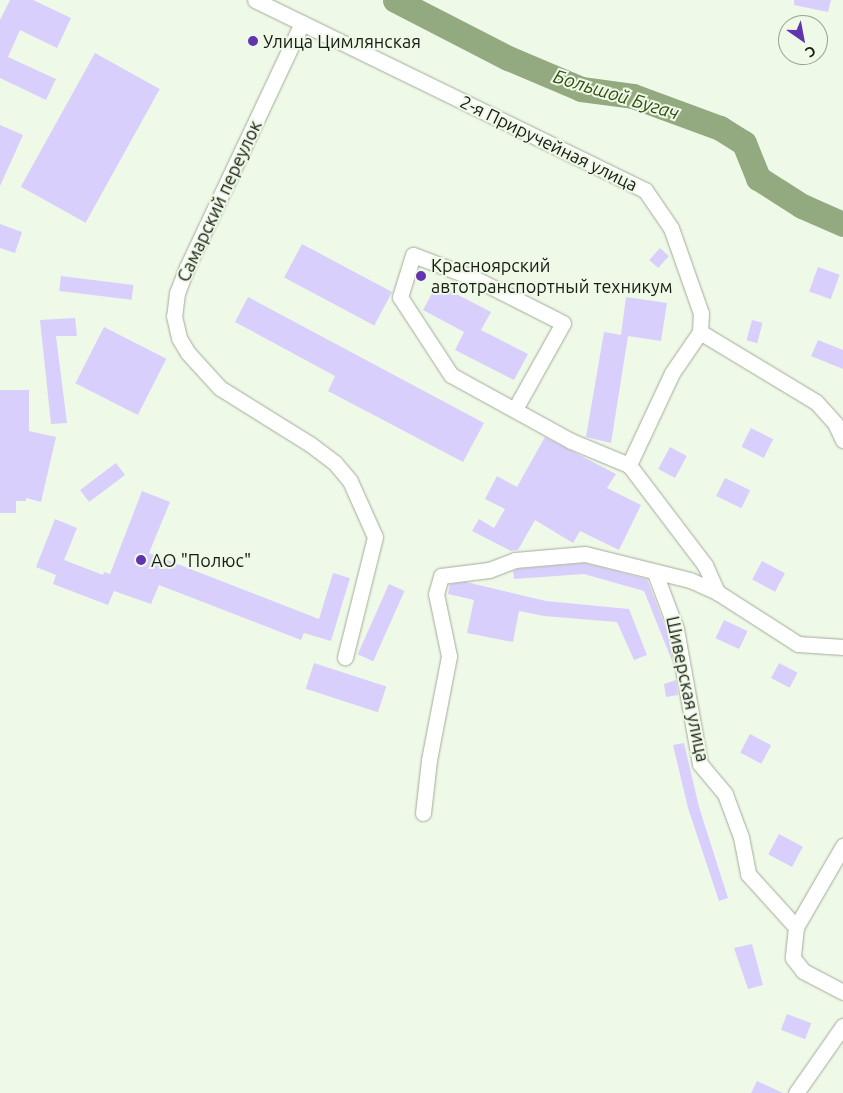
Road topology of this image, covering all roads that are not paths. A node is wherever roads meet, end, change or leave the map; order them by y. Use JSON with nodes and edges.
{"nodes":[{"id":1,"x":255,"y":0,"type":"edge"},
{"id":2,"x":302,"y":23,"type":"junction"},
{"id":3,"x":700,"y":332,"type":"junction"},
{"id":4,"x":515,"y":408,"type":"junction"},
{"id":5,"x":843,"y":440,"type":"edge"},
{"id":6,"x":629,"y":465,"type":"junction"},
{"id":7,"x":655,"y":573,"type":"junction"},
{"id":8,"x":717,"y":592,"type":"junction"},
{"id":9,"x":843,"y":647,"type":"edge"},
{"id":10,"x":345,"y":657,"type":"dead end"},
{"id":11,"x":423,"y":813,"type":"dead end"},
{"id":12,"x":843,"y":846,"type":"edge"},
{"id":13,"x":796,"y":927,"type":"junction"},
{"id":14,"x":843,"y":992,"type":"edge"},
{"id":15,"x":843,"y":1026,"type":"edge"},
{"id":16,"x":796,"y":1093,"type":"edge"}],
"edges":[{"from":1,"to":2,"type":"street","name":"2-я Приручейная улица"},
{"from":2,"to":3,"type":"street","name":"2-я Приручейная улица"},
{"from":2,"to":10,"type":"street","name":"Самарский переулок"},
{"from":3,"to":5,"type":"street"},
{"from":3,"to":6,"type":"street"},
{"from":4,"to":4,"type":"street"},
{"from":4,"to":6,"type":"street"},
{"from":6,"to":8,"type":"street"},
{"from":7,"to":8,"type":"street"},
{"from":7,"to":11,"type":"street"},
{"from":7,"to":13,"type":"street","name":"Шиверская улица"},
{"from":8,"to":9,"type":"street"},
{"from":12,"to":13,"type":"street"},
{"from":13,"to":14,"type":"street"},
{"from":15,"to":16,"type":"street"}]}
